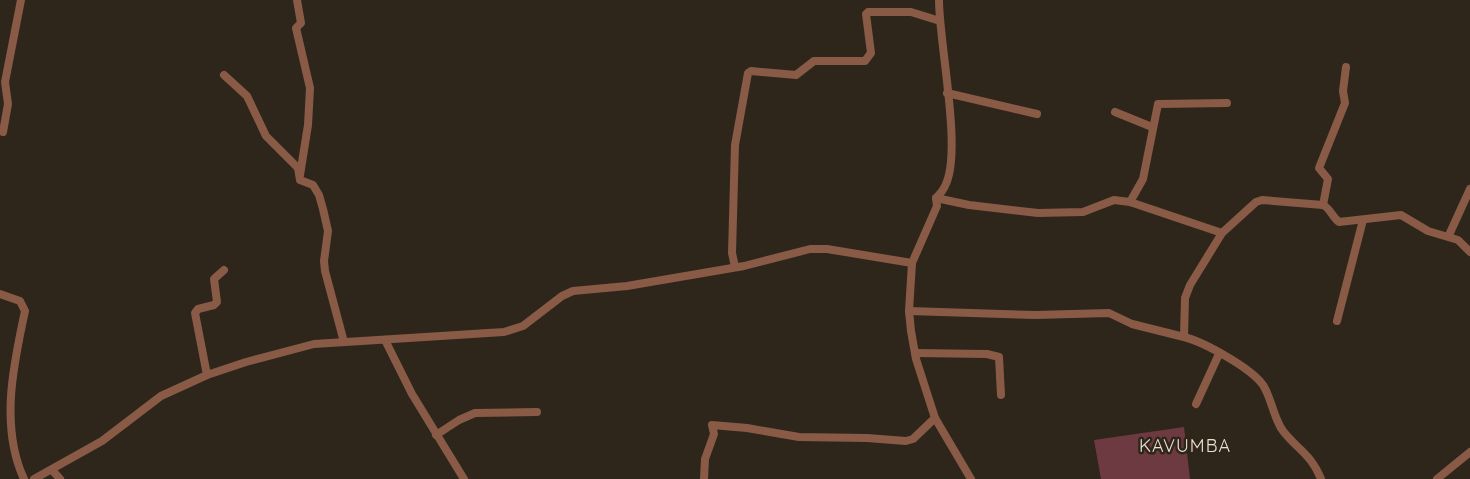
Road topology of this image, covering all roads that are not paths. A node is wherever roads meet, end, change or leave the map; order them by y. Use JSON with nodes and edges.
{"nodes":[{"id":1,"x":21,"y":0,"type":"edge"},
{"id":2,"x":297,"y":0,"type":"edge"},
{"id":3,"x":938,"y":0,"type":"edge"},
{"id":4,"x":940,"y":21,"type":"junction"},
{"id":5,"x":1346,"y":67,"type":"dead end"},
{"id":6,"x":0,"y":73,"type":"edge"},
{"id":7,"x":224,"y":75,"type":"dead end"},
{"id":8,"x":5,"y":82,"type":"junction"},
{"id":9,"x":947,"y":93,"type":"junction"},
{"id":10,"x":1227,"y":103,"type":"dead end"},
{"id":11,"x":1115,"y":112,"type":"dead end"},
{"id":12,"x":1036,"y":114,"type":"dead end"},
{"id":13,"x":1152,"y":127,"type":"junction"},
{"id":14,"x":3,"y":132,"type":"dead end"},
{"id":15,"x":300,"y":180,"type":"junction"},
{"id":16,"x":1470,"y":189,"type":"edge"},
{"id":17,"x":936,"y":198,"type":"junction"},
{"id":18,"x":1130,"y":202,"type":"junction"},
{"id":19,"x":1323,"y":205,"type":"junction"},
{"id":20,"x":1363,"y":220,"type":"junction"},
{"id":21,"x":1222,"y":233,"type":"junction"},
{"id":22,"x":1449,"y":235,"type":"junction"},
{"id":23,"x":1470,"y":252,"type":"edge"},
{"id":24,"x":912,"y":263,"type":"junction"},
{"id":25,"x":735,"y":268,"type":"junction"},
{"id":26,"x":224,"y":270,"type":"dead end"},
{"id":27,"x":0,"y":294,"type":"edge"},
{"id":28,"x":909,"y":311,"type":"junction"},
{"id":29,"x":1337,"y":321,"type":"dead end"},
{"id":30,"x":1184,"y":337,"type":"junction"},
{"id":31,"x":385,"y":340,"type":"junction"},
{"id":32,"x":344,"y":342,"type":"junction"},
{"id":33,"x":915,"y":354,"type":"junction"},
{"id":34,"x":1219,"y":354,"type":"junction"},
{"id":35,"x":206,"y":375,"type":"junction"},
{"id":36,"x":1001,"y":395,"type":"dead end"},
{"id":37,"x":1196,"y":404,"type":"dead end"},
{"id":38,"x":536,"y":412,"type":"dead end"},
{"id":39,"x":935,"y":418,"type":"junction"},
{"id":40,"x":436,"y":435,"type":"junction"},
{"id":41,"x":1470,"y":452,"type":"edge"},
{"id":42,"x":52,"y":470,"type":"junction"},
{"id":43,"x":24,"y":479,"type":"edge"},
{"id":44,"x":34,"y":479,"type":"edge"},
{"id":45,"x":60,"y":479,"type":"edge"},
{"id":46,"x":464,"y":479,"type":"edge"},
{"id":47,"x":704,"y":479,"type":"edge"},
{"id":48,"x":971,"y":479,"type":"edge"},
{"id":49,"x":1321,"y":479,"type":"edge"},
{"id":50,"x":1437,"y":479,"type":"edge"}],
"edges":[{"from":1,"to":8,"type":"street"},
{"from":2,"to":15,"type":"street"},
{"from":3,"to":4,"type":"street"},
{"from":4,"to":9,"type":"street"},
{"from":4,"to":25,"type":"street"},
{"from":5,"to":19,"type":"street"},
{"from":6,"to":8,"type":"street"},
{"from":7,"to":15,"type":"street"},
{"from":8,"to":14,"type":"street"},
{"from":9,"to":12,"type":"street"},
{"from":9,"to":17,"type":"street"},
{"from":10,"to":13,"type":"street"},
{"from":11,"to":13,"type":"street"},
{"from":13,"to":18,"type":"street"},
{"from":15,"to":32,"type":"street"},
{"from":16,"to":22,"type":"street"},
{"from":17,"to":18,"type":"street"},
{"from":17,"to":24,"type":"street"},
{"from":18,"to":21,"type":"street"},
{"from":19,"to":20,"type":"street"},
{"from":19,"to":21,"type":"street"},
{"from":20,"to":22,"type":"street"},
{"from":20,"to":29,"type":"street"},
{"from":21,"to":30,"type":"street"},
{"from":22,"to":23,"type":"street"},
{"from":24,"to":25,"type":"street"},
{"from":24,"to":28,"type":"street"},
{"from":25,"to":31,"type":"street"},
{"from":26,"to":35,"type":"street"},
{"from":27,"to":43,"type":"street"},
{"from":28,"to":30,"type":"street"},
{"from":28,"to":33,"type":"street"},
{"from":30,"to":34,"type":"street"},
{"from":31,"to":32,"type":"street"},
{"from":31,"to":40,"type":"street"},
{"from":32,"to":35,"type":"street"},
{"from":33,"to":36,"type":"street"},
{"from":33,"to":39,"type":"street"},
{"from":34,"to":37,"type":"street"},
{"from":34,"to":49,"type":"street"},
{"from":35,"to":42,"type":"street"},
{"from":38,"to":40,"type":"street"},
{"from":39,"to":47,"type":"street"},
{"from":39,"to":48,"type":"street"},
{"from":40,"to":46,"type":"street"},
{"from":41,"to":50,"type":"street"},
{"from":42,"to":44,"type":"street"},
{"from":42,"to":45,"type":"street"}]}
